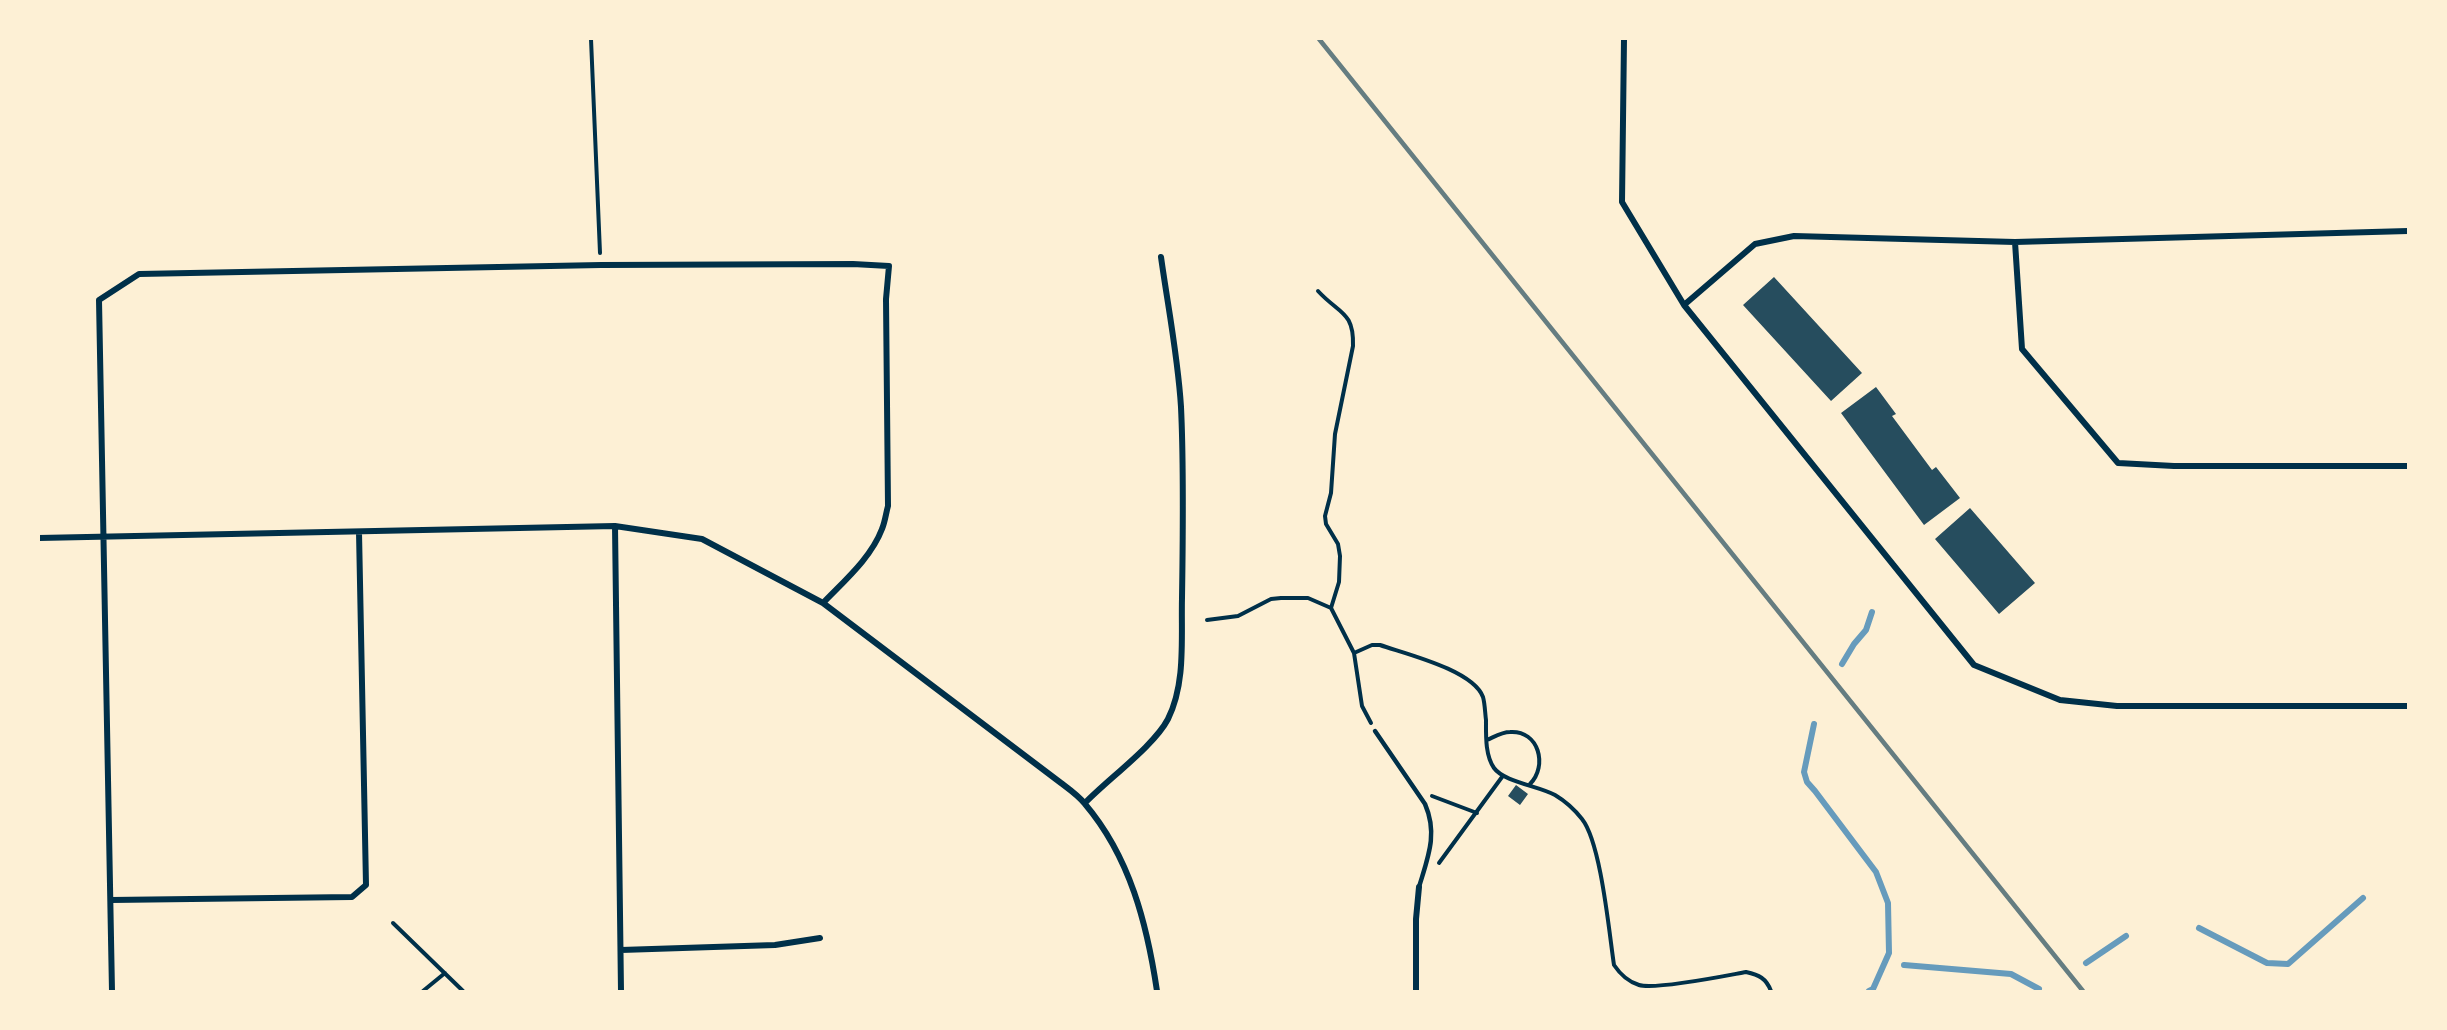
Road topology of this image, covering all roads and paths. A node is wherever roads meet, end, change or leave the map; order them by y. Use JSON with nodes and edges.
{"nodes":[{"id":1,"x":591,"y":39,"type":"edge"},
{"id":2,"x":1624,"y":39,"type":"edge"},
{"id":3,"x":2408,"y":231,"type":"edge"},
{"id":4,"x":2015,"y":242,"type":"junction"},
{"id":5,"x":1161,"y":257,"type":"dead end"},
{"id":6,"x":601,"y":266,"type":"junction"},
{"id":7,"x":1317,"y":291,"type":"dead end"},
{"id":8,"x":1684,"y":305,"type":"junction"},
{"id":9,"x":2408,"y":466,"type":"edge"},
{"id":10,"x":615,"y":526,"type":"junction"},
{"id":11,"x":359,"y":532,"type":"junction"},
{"id":12,"x":102,"y":536,"type":"junction"},
{"id":13,"x":39,"y":538,"type":"edge"},
{"id":14,"x":823,"y":603,"type":"junction"},
{"id":15,"x":1331,"y":608,"type":"junction"},
{"id":16,"x":1207,"y":620,"type":"dead end"},
{"id":17,"x":1354,"y":653,"type":"junction"},
{"id":18,"x":2408,"y":706,"type":"edge"},
{"id":19,"x":1375,"y":731,"type":"joint"},
{"id":20,"x":1487,"y":740,"type":"junction"},
{"id":21,"x":1502,"y":777,"type":"junction"},
{"id":22,"x":1530,"y":784,"type":"junction"},
{"id":23,"x":1413,"y":788,"type":"junction"},
{"id":24,"x":1085,"y":803,"type":"junction"},
{"id":25,"x":1477,"y":813,"type":"junction"},
{"id":26,"x":1419,"y":887,"type":"junction"},
{"id":27,"x":111,"y":900,"type":"junction"},
{"id":28,"x":393,"y":923,"type":"dead end"},
{"id":29,"x":820,"y":938,"type":"dead end"},
{"id":30,"x":621,"y":950,"type":"junction"},
{"id":31,"x":445,"y":973,"type":"junction"},
{"id":32,"x":112,"y":991,"type":"edge"},
{"id":33,"x":423,"y":991,"type":"edge"},
{"id":34,"x":463,"y":991,"type":"edge"},
{"id":35,"x":621,"y":991,"type":"edge"},
{"id":36,"x":1156,"y":991,"type":"edge"},
{"id":37,"x":1416,"y":991,"type":"edge"},
{"id":38,"x":1771,"y":991,"type":"edge"}],
"edges":[{"from":1,"to":6,"type":"path"},
{"from":2,"to":8,"type":"street"},
{"from":3,"to":4,"type":"street"},
{"from":4,"to":8,"type":"street"},
{"from":4,"to":9,"type":"street"},
{"from":5,"to":24,"type":"street"},
{"from":6,"to":12,"type":"street"},
{"from":6,"to":14,"type":"street"},
{"from":7,"to":15,"type":"path"},
{"from":8,"to":18,"type":"street"},
{"from":10,"to":11,"type":"street"},
{"from":10,"to":14,"type":"street"},
{"from":10,"to":30,"type":"street"},
{"from":11,"to":12,"type":"street"},
{"from":11,"to":27,"type":"street"},
{"from":12,"to":13,"type":"street"},
{"from":12,"to":27,"type":"street"},
{"from":14,"to":24,"type":"street"},
{"from":15,"to":16,"type":"path"},
{"from":15,"to":17,"type":"path"},
{"from":17,"to":19,"type":"path"},
{"from":17,"to":20,"type":"path"},
{"from":19,"to":23,"type":"lane"},
{"from":20,"to":21,"type":"path"},
{"from":20,"to":22,"type":"path"},
{"from":21,"to":22,"type":"path"},
{"from":21,"to":25,"type":"path"},
{"from":22,"to":38,"type":"path"},
{"from":23,"to":25,"type":"path"},
{"from":23,"to":26,"type":"lane"},
{"from":24,"to":36,"type":"street"},
{"from":25,"to":26,"type":"path"},
{"from":26,"to":37,"type":"street"},
{"from":27,"to":32,"type":"street"},
{"from":28,"to":31,"type":"path"},
{"from":29,"to":30,"type":"street"},
{"from":30,"to":35,"type":"street"},
{"from":31,"to":33,"type":"path"},
{"from":31,"to":34,"type":"path"}]}
